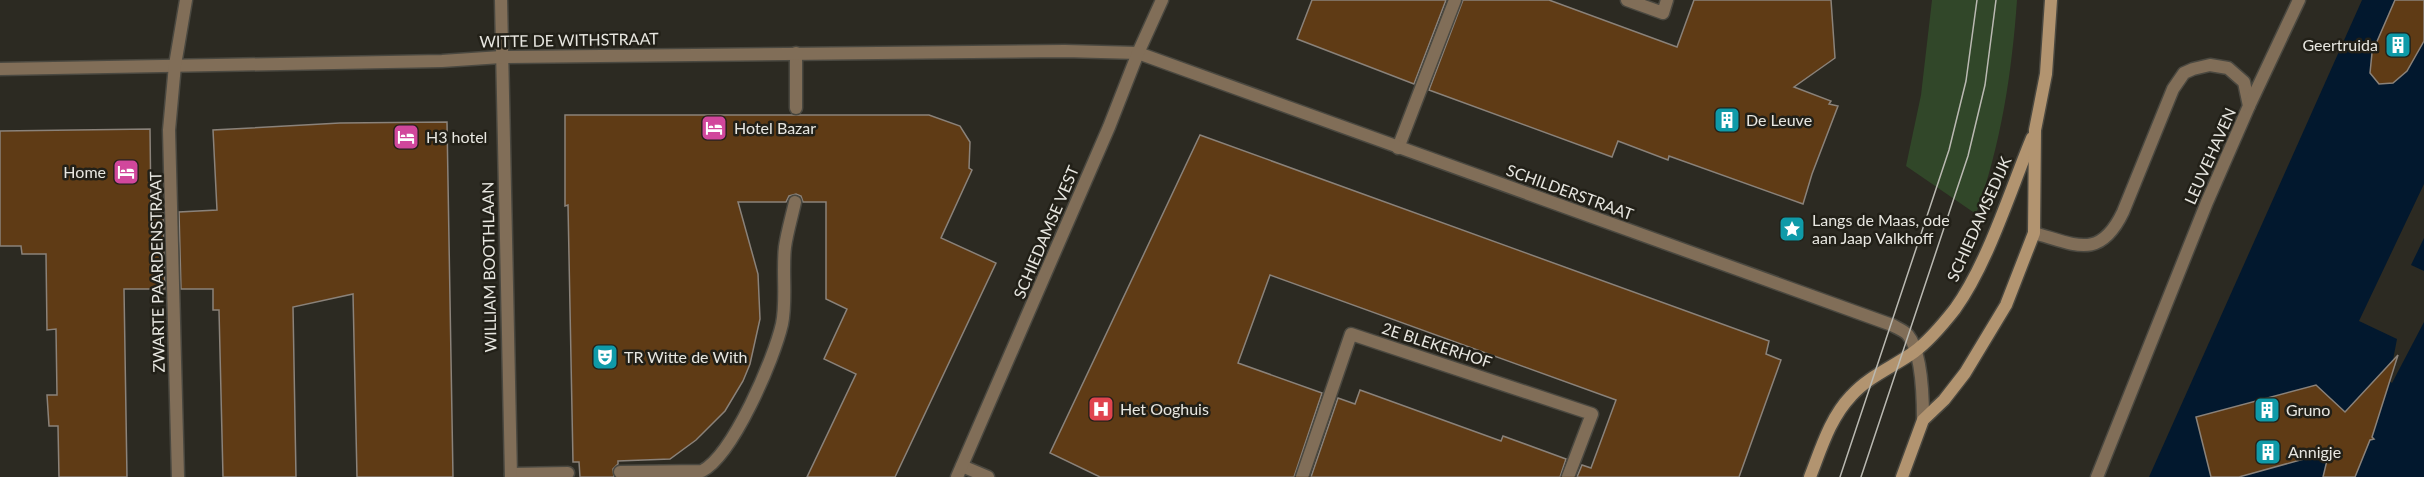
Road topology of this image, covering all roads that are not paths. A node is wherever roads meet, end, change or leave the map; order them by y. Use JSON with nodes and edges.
{"nodes":[{"id":1,"x":186,"y":0,"type":"edge"},
{"id":2,"x":501,"y":0,"type":"edge"},
{"id":3,"x":1162,"y":0,"type":"edge"},
{"id":4,"x":1455,"y":0,"type":"edge"},
{"id":5,"x":1626,"y":0,"type":"edge"},
{"id":6,"x":1667,"y":0,"type":"edge"},
{"id":7,"x":2051,"y":0,"type":"edge"},
{"id":8,"x":2299,"y":0,"type":"edge"},
{"id":9,"x":796,"y":53,"type":"junction"},
{"id":10,"x":1138,"y":53,"type":"junction"},
{"id":11,"x":501,"y":57,"type":"junction"},
{"id":12,"x":175,"y":65,"type":"junction"},
{"id":13,"x":0,"y":69,"type":"edge"},
{"id":14,"x":2249,"y":106,"type":"junction"},
{"id":15,"x":796,"y":108,"type":"dead end"},
{"id":16,"x":2035,"y":130,"type":"junction"},
{"id":17,"x":1398,"y":148,"type":"junction"},
{"id":18,"x":795,"y":202,"type":"dead end"},
{"id":19,"x":2034,"y":233,"type":"junction"},
{"id":20,"x":1915,"y":351,"type":"junction"},
{"id":21,"x":1923,"y":420,"type":"junction"},
{"id":22,"x":620,"y":472,"type":"dead end"},
{"id":23,"x":960,"y":472,"type":"edge"},
{"id":24,"x":568,"y":473,"type":"dead end"},
{"id":25,"x":511,"y":475,"type":"edge"},
{"id":26,"x":178,"y":477,"type":"edge"},
{"id":27,"x":988,"y":477,"type":"edge"},
{"id":28,"x":1302,"y":477,"type":"edge"},
{"id":29,"x":1568,"y":477,"type":"edge"},
{"id":30,"x":1810,"y":477,"type":"edge"},
{"id":31,"x":1902,"y":477,"type":"edge"},
{"id":32,"x":2097,"y":477,"type":"edge"}],
"edges":[{"from":1,"to":12,"type":"street","name":"ZWARTE PAARDENSTRAAT"},
{"from":2,"to":11,"type":"street","name":"WILLIAM BOOTHLAAN"},
{"from":3,"to":10,"type":"street","name":"SCHIEDAMSE VEST"},
{"from":4,"to":17,"type":"street"},
{"from":5,"to":6,"type":"street"},
{"from":7,"to":16,"type":"main road","name":"SCHIEDAMSEDIJK"},
{"from":8,"to":14,"type":"street"},
{"from":9,"to":10,"type":"street","name":"WITTE DE WITHSTRAAT"},
{"from":9,"to":11,"type":"street","name":"WITTE DE WITHSTRAAT"},
{"from":9,"to":15,"type":"street"},
{"from":10,"to":17,"type":"street","name":"SCHILDERSTRAAT"},
{"from":10,"to":23,"type":"street","name":"SCHIEDAMSE VEST"},
{"from":11,"to":12,"type":"street","name":"WITTE DE WITHSTRAAT"},
{"from":11,"to":25,"type":"street","name":"WILLIAM BOOTHLAAN"},
{"from":12,"to":13,"type":"street","name":"WITTE DE WITHSTRAAT"},
{"from":12,"to":26,"type":"street","name":"ZWARTE PAARDENSTRAAT"},
{"from":14,"to":19,"type":"street","name":"LEUVEHAVEN"},
{"from":14,"to":32,"type":"street","name":"LEUVEHAVEN"},
{"from":16,"to":19,"type":"main road","name":"SCHIEDAMSEDIJK"},
{"from":16,"to":20,"type":"main road","name":"SCHIEDAMSEDIJK"},
{"from":17,"to":20,"type":"street","name":"SCHILDERSTRAAT"},
{"from":18,"to":22,"type":"street"},
{"from":19,"to":21,"type":"main road","name":"SCHIEDAMSEDIJK"},
{"from":20,"to":21,"type":"street","name":"SCHILDERSTRAAT"},
{"from":20,"to":30,"type":"main road","name":"SCHIEDAMSEDIJK"},
{"from":21,"to":31,"type":"main road","name":"SCHIEDAMSEDIJK"},
{"from":23,"to":27,"type":"street"},
{"from":24,"to":25,"type":"street"},
{"from":28,"to":29,"type":"street","name":"2E BLEKERHOF"}]}
